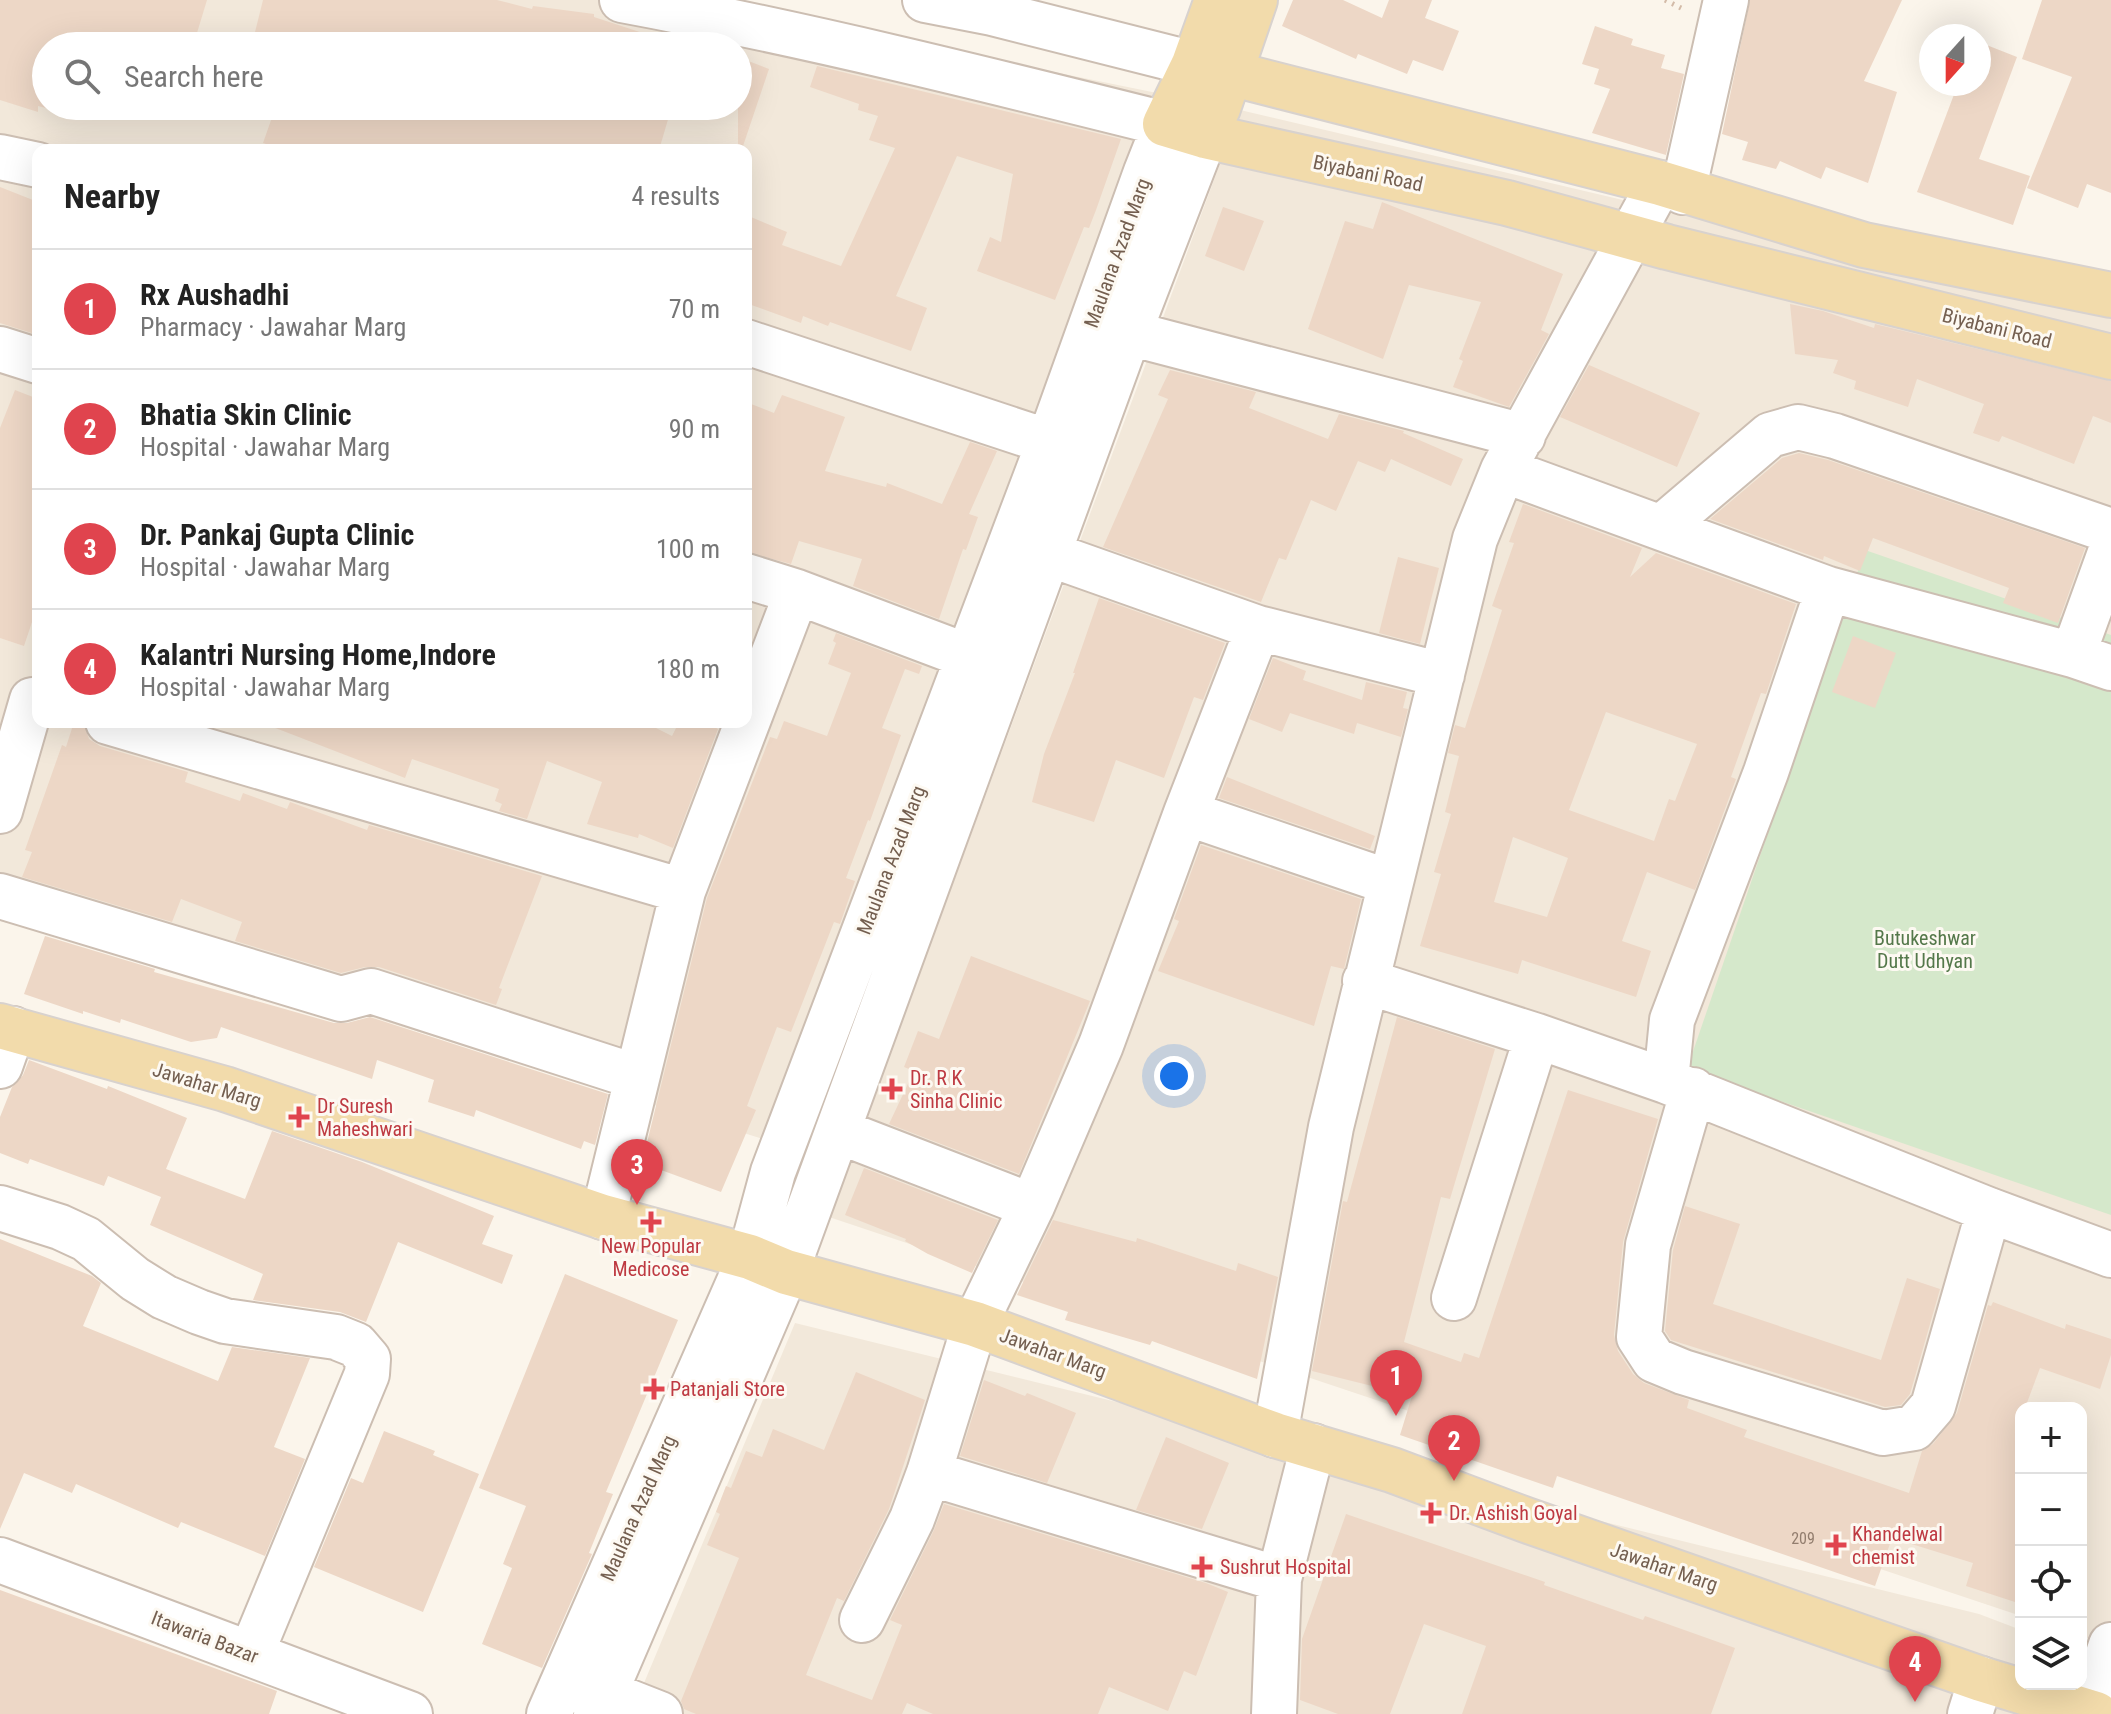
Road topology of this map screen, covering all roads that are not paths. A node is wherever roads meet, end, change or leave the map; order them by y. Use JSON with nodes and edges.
{"nodes":[{"id":1,"x":622,"y":0,"type":"edge"},
{"id":2,"x":925,"y":0,"type":"edge"},
{"id":3,"x":1217,"y":0,"type":"edge"},
{"id":4,"x":1255,"y":0,"type":"edge"},
{"id":5,"x":1726,"y":0,"type":"edge"},
{"id":6,"x":993,"y":7,"type":"edge"},
{"id":7,"x":1212,"y":69,"type":"junction"},
{"id":8,"x":1185,"y":130,"type":"junction"},
{"id":9,"x":0,"y":157,"type":"edge"},
{"id":10,"x":32,"y":164,"type":"edge"},
{"id":11,"x":1672,"y":187,"type":"junction"},
{"id":12,"x":1630,"y":237,"type":"junction"},
{"id":13,"x":2111,"y":295,"type":"edge"},
{"id":14,"x":1129,"y":333,"type":"junction"},
{"id":15,"x":752,"y":344,"type":"edge"},
{"id":16,"x":0,"y":349,"type":"edge"},
{"id":17,"x":2111,"y":357,"type":"edge"},
{"id":18,"x":32,"y":359,"type":"edge"},
{"id":19,"x":1049,"y":442,"type":"junction"},
{"id":20,"x":1513,"y":453,"type":"junction"},
{"id":21,"x":1662,"y":527,"type":"junction"},
{"id":22,"x":2111,"y":531,"type":"edge"},
{"id":23,"x":2111,"y":550,"type":"edge"},
{"id":24,"x":1049,"y":554,"type":"junction"},
{"id":25,"x":752,"y":578,"type":"edge"},
{"id":26,"x":1828,"y":589,"type":"junction"},
{"id":27,"x":797,"y":592,"type":"junction"},
{"id":28,"x":1258,"y":628,"type":"junction"},
{"id":29,"x":967,"y":656,"type":"junction"},
{"id":30,"x":2092,"y":662,"type":"edge"},
{"id":31,"x":1442,"y":675,"type":"junction"},
{"id":32,"x":23,"y":697,"type":"edge"},
{"id":33,"x":752,"y":710,"type":"edge"},
{"id":34,"x":128,"y":728,"type":"edge"},
{"id":35,"x":745,"y":728,"type":"edge"},
{"id":36,"x":0,"y":811,"type":"edge"},
{"id":37,"x":1186,"y":813,"type":"junction"},
{"id":38,"x":1389,"y":882,"type":"junction"},
{"id":39,"x":683,"y":891,"type":"junction"},
{"id":40,"x":0,"y":896,"type":"edge"},
{"id":41,"x":1365,"y":981,"type":"junction"},
{"id":42,"x":1537,"y":1036,"type":"junction"},
{"id":43,"x":4,"y":1040,"type":"edge"},
{"id":44,"x":637,"y":1077,"type":"junction"},
{"id":45,"x":1679,"y":1086,"type":"junction"},
{"id":46,"x":838,"y":1131,"type":"junction"},
{"id":47,"x":1032,"y":1206,"type":"junction"},
{"id":48,"x":0,"y":1208,"type":"edge"},
{"id":49,"x":1989,"y":1210,"type":"junction"},
{"id":50,"x":603,"y":1217,"type":"junction"},
{"id":51,"x":2111,"y":1255,"type":"edge"},
{"id":52,"x":768,"y":1264,"type":"junction"},
{"id":53,"x":1454,"y":1298,"type":"dead end"},
{"id":54,"x":975,"y":1324,"type":"junction"},
{"id":55,"x":1294,"y":1440,"type":"junction"},
{"id":56,"x":929,"y":1473,"type":"junction"},
{"id":57,"x":0,"y":1560,"type":"edge"},
{"id":58,"x":1279,"y":1579,"type":"junction"},
{"id":59,"x":862,"y":1620,"type":"dead end"},
{"id":60,"x":2111,"y":1645,"type":"edge"},
{"id":61,"x":251,"y":1654,"type":"junction"},
{"id":62,"x":556,"y":1695,"type":"edge"},
{"id":63,"x":1976,"y":1697,"type":"edge"},
{"id":64,"x":600,"y":1703,"type":"edge"},
{"id":65,"x":1285,"y":1710,"type":"edge"},
{"id":66,"x":2092,"y":1713,"type":"edge"},
{"id":67,"x":410,"y":1714,"type":"edge"},
{"id":68,"x":660,"y":1714,"type":"edge"}],
"edges":[{"from":1,"to":8,"type":"street","name":"Biyabani Road"},
{"from":2,"to":6,"type":"street"},
{"from":3,"to":7,"type":"main road","name":"Maulana Azad Marg"},
{"from":4,"to":7,"type":"main road","name":"Maulana Azad Marg"},
{"from":5,"to":11,"type":"street"},
{"from":6,"to":7,"type":"street"},
{"from":7,"to":8,"type":"main road","name":"Maulana Azad Marg"},
{"from":7,"to":11,"type":"main road"},
{"from":8,"to":12,"type":"main road","name":"Biyabani Road"},
{"from":8,"to":14,"type":"street","name":"Maulana Azad Marg"},
{"from":8,"to":19,"type":"street","name":"Maulana Azad Marg"},
{"from":9,"to":10,"type":"street"},
{"from":11,"to":12,"type":"street"},
{"from":11,"to":13,"type":"main road"},
{"from":12,"to":17,"type":"main road","name":"Biyabani Road"},
{"from":12,"to":20,"type":"street"},
{"from":14,"to":20,"type":"street"},
{"from":14,"to":24,"type":"street","name":"Maulana Azad Marg"},
{"from":15,"to":19,"type":"street"},
{"from":16,"to":18,"type":"street"},
{"from":19,"to":29,"type":"street","name":"Maulana Azad Marg"},
{"from":20,"to":21,"type":"street"},
{"from":20,"to":31,"type":"street"},
{"from":21,"to":22,"type":"street"},
{"from":21,"to":26,"type":"street"},
{"from":23,"to":30,"type":"street"},
{"from":24,"to":28,"type":"street"},
{"from":24,"to":46,"type":"street","name":"Maulana Azad Marg"},
{"from":25,"to":27,"type":"street"},
{"from":26,"to":30,"type":"street"},
{"from":26,"to":45,"type":"street"},
{"from":27,"to":29,"type":"street"},
{"from":27,"to":33,"type":"street"},
{"from":28,"to":31,"type":"street"},
{"from":28,"to":37,"type":"street"},
{"from":29,"to":52,"type":"street","name":"Maulana Azad Marg"},
{"from":31,"to":38,"type":"street"},
{"from":32,"to":36,"type":"street"},
{"from":34,"to":39,"type":"street"},
{"from":35,"to":39,"type":"street"},
{"from":37,"to":38,"type":"street"},
{"from":37,"to":47,"type":"street"},
{"from":38,"to":41,"type":"street"},
{"from":39,"to":44,"type":"street"},
{"from":40,"to":44,"type":"street"},
{"from":41,"to":42,"type":"street"},
{"from":41,"to":55,"type":"street"},
{"from":42,"to":45,"type":"street"},
{"from":42,"to":53,"type":"street"},
{"from":43,"to":50,"type":"main road","name":"Jawahar Marg"},
{"from":44,"to":50,"type":"street"},
{"from":45,"to":49,"type":"street"},
{"from":45,"to":49,"type":"street"},
{"from":46,"to":47,"type":"street"},
{"from":46,"to":52,"type":"street","name":"Maulana Azad Marg"},
{"from":47,"to":54,"type":"street"},
{"from":48,"to":61,"type":"street"},
{"from":49,"to":51,"type":"street"},
{"from":50,"to":52,"type":"main road","name":"Jawahar Marg"},
{"from":52,"to":54,"type":"main road","name":"Jawahar Marg"},
{"from":52,"to":62,"type":"street","name":"Maulana Azad Marg"},
{"from":52,"to":64,"type":"street","name":"Maulana Azad Marg"},
{"from":54,"to":55,"type":"main road","name":"Jawahar Marg"},
{"from":54,"to":56,"type":"street"},
{"from":55,"to":58,"type":"street"},
{"from":55,"to":63,"type":"main road","name":"Jawahar Marg"},
{"from":56,"to":58,"type":"street"},
{"from":56,"to":59,"type":"street"},
{"from":57,"to":61,"type":"street","name":"Itawaria Bazar"},
{"from":58,"to":65,"type":"street"},
{"from":60,"to":66,"type":"street"},
{"from":61,"to":67,"type":"street","name":"Itawaria Bazar"},
{"from":62,"to":64,"type":"street"},
{"from":63,"to":66,"type":"main road","name":"Jawahar Marg"},
{"from":64,"to":68,"type":"street"}]}
